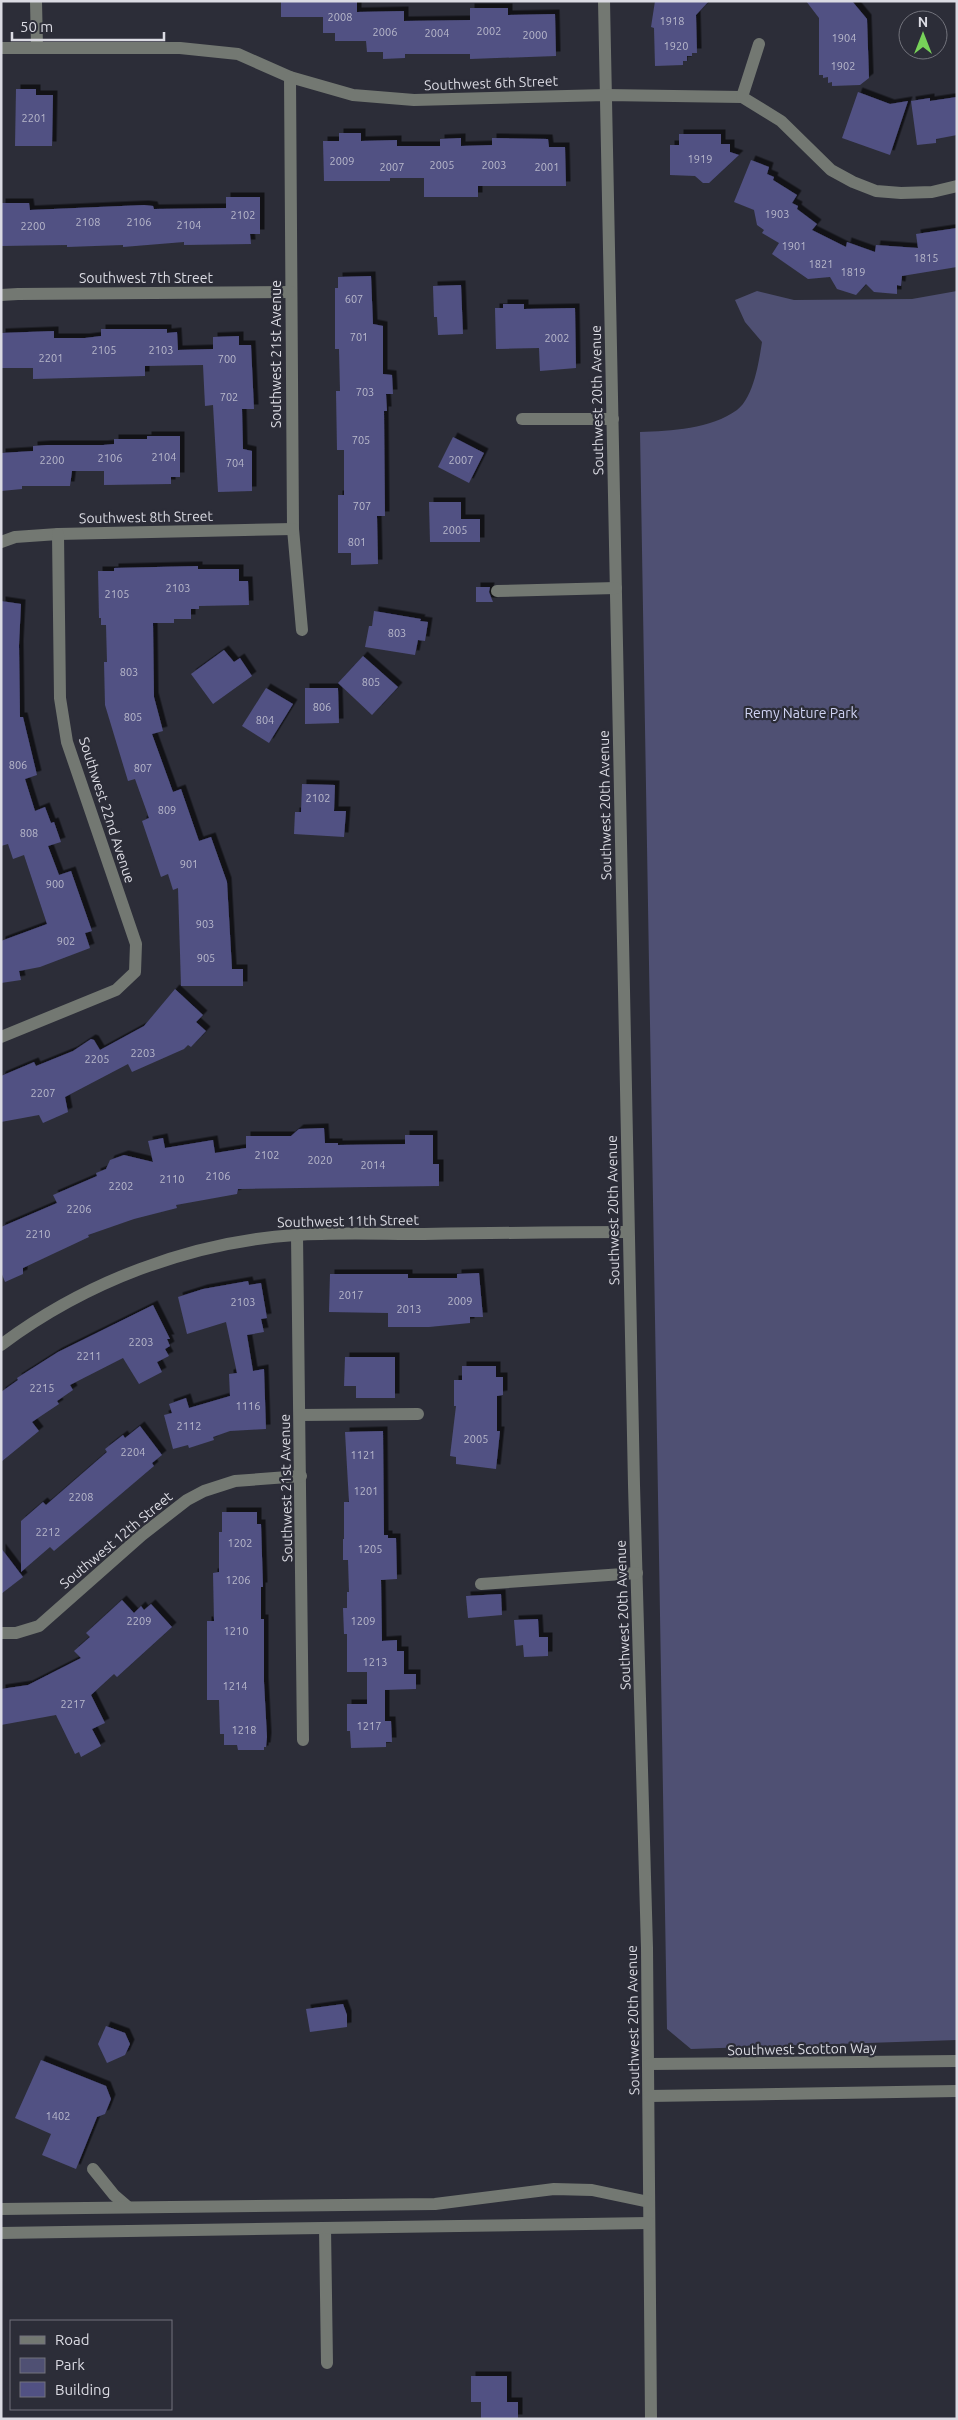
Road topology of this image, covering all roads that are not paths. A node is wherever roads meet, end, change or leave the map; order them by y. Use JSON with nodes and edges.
{"nodes":[{"id":1,"x":36,"y":1,"type":"edge"},
{"id":2,"x":604,"y":1,"type":"edge"},
{"id":3,"x":759,"y":44,"type":"dead end"},
{"id":4,"x":1,"y":48,"type":"edge"},
{"id":5,"x":37,"y":48,"type":"junction"},
{"id":6,"x":290,"y":77,"type":"junction"},
{"id":7,"x":606,"y":95,"type":"junction"},
{"id":8,"x":742,"y":97,"type":"junction"},
{"id":9,"x":957,"y":186,"type":"edge"},
{"id":10,"x":291,"y":292,"type":"junction"},
{"id":11,"x":1,"y":296,"type":"edge"},
{"id":12,"x":522,"y":419,"type":"dead end"},
{"id":13,"x":613,"y":419,"type":"junction"},
{"id":14,"x":293,"y":529,"type":"junction"},
{"id":15,"x":58,"y":534,"type":"junction"},
{"id":16,"x":1,"y":542,"type":"edge"},
{"id":17,"x":616,"y":588,"type":"junction"},
{"id":18,"x":497,"y":591,"type":"dead end"},
{"id":19,"x":302,"y":630,"type":"dead end"},
{"id":20,"x":1,"y":1037,"type":"edge"},
{"id":21,"x":628,"y":1232,"type":"junction"},
{"id":22,"x":296,"y":1235,"type":"junction"},
{"id":23,"x":1,"y":1344,"type":"edge"},
{"id":24,"x":418,"y":1414,"type":"dead end"},
{"id":25,"x":300,"y":1415,"type":"junction"},
{"id":26,"x":301,"y":1476,"type":"junction"},
{"id":27,"x":637,"y":1573,"type":"junction"},
{"id":28,"x":481,"y":1584,"type":"dead end"},
{"id":29,"x":1,"y":1633,"type":"edge"},
{"id":30,"x":303,"y":1740,"type":"dead end"},
{"id":31,"x":957,"y":2061,"type":"edge"},
{"id":32,"x":648,"y":2064,"type":"junction"},
{"id":33,"x":957,"y":2091,"type":"edge"},
{"id":34,"x":649,"y":2096,"type":"junction"},
{"id":35,"x":93,"y":2170,"type":"dead end"},
{"id":36,"x":649,"y":2202,"type":"junction"},
{"id":37,"x":128,"y":2207,"type":"junction"},
{"id":38,"x":1,"y":2208,"type":"edge"},
{"id":39,"x":649,"y":2223,"type":"junction"},
{"id":40,"x":325,"y":2228,"type":"junction"},
{"id":41,"x":1,"y":2233,"type":"edge"},
{"id":42,"x":327,"y":2363,"type":"dead end"},
{"id":43,"x":651,"y":2419,"type":"edge"}],
"edges":[{"from":1,"to":5,"type":"street"},
{"from":2,"to":7,"type":"street","name":"Southwest 20th Avenue"},
{"from":3,"to":8,"type":"street"},
{"from":4,"to":5,"type":"street","name":"Southwest 6th Street"},
{"from":5,"to":6,"type":"street","name":"Southwest 6th Street"},
{"from":6,"to":7,"type":"street","name":"Southwest 6th Street"},
{"from":6,"to":10,"type":"street","name":"Southwest 21st Avenue"},
{"from":7,"to":8,"type":"street","name":"Southwest 6th Street"},
{"from":7,"to":13,"type":"street","name":"Southwest 20th Avenue"},
{"from":8,"to":9,"type":"street"},
{"from":10,"to":11,"type":"street","name":"Southwest 7th Street"},
{"from":10,"to":14,"type":"street","name":"Southwest 21st Avenue"},
{"from":12,"to":13,"type":"street"},
{"from":13,"to":17,"type":"street","name":"Southwest 20th Avenue"},
{"from":14,"to":15,"type":"street","name":"Southwest 8th Street"},
{"from":14,"to":19,"type":"street","name":"Southwest 21st Avenue"},
{"from":15,"to":16,"type":"street","name":"Southwest 8th Street"},
{"from":15,"to":20,"type":"street","name":"Southwest 22nd Avenue"},
{"from":17,"to":18,"type":"street"},
{"from":17,"to":21,"type":"street","name":"Southwest 20th Avenue"},
{"from":21,"to":22,"type":"street","name":"Southwest 11th Street"},
{"from":21,"to":27,"type":"street","name":"Southwest 20th Avenue"},
{"from":22,"to":23,"type":"street","name":"Southwest 11th Street"},
{"from":22,"to":25,"type":"street","name":"Southwest 21st Avenue"},
{"from":24,"to":25,"type":"street"},
{"from":25,"to":26,"type":"street","name":"Southwest 21st Avenue"},
{"from":26,"to":29,"type":"street","name":"Southwest 12th Street"},
{"from":26,"to":30,"type":"street","name":"Southwest 21st Avenue"},
{"from":27,"to":28,"type":"street"},
{"from":27,"to":32,"type":"street","name":"Southwest 20th Avenue"},
{"from":31,"to":32,"type":"street","name":"Southwest Scotton Way"},
{"from":32,"to":34,"type":"street","name":"Southwest 20th Avenue"},
{"from":33,"to":34,"type":"street"},
{"from":34,"to":36,"type":"street","name":"Southwest 20th Avenue"},
{"from":35,"to":37,"type":"street"},
{"from":36,"to":37,"type":"street"},
{"from":36,"to":39,"type":"street","name":"Southwest 20th Avenue"},
{"from":37,"to":38,"type":"street"},
{"from":39,"to":40,"type":"street"},
{"from":39,"to":43,"type":"street","name":"Southwest 20th Avenue"},
{"from":40,"to":41,"type":"street"},
{"from":40,"to":42,"type":"street"}]}
